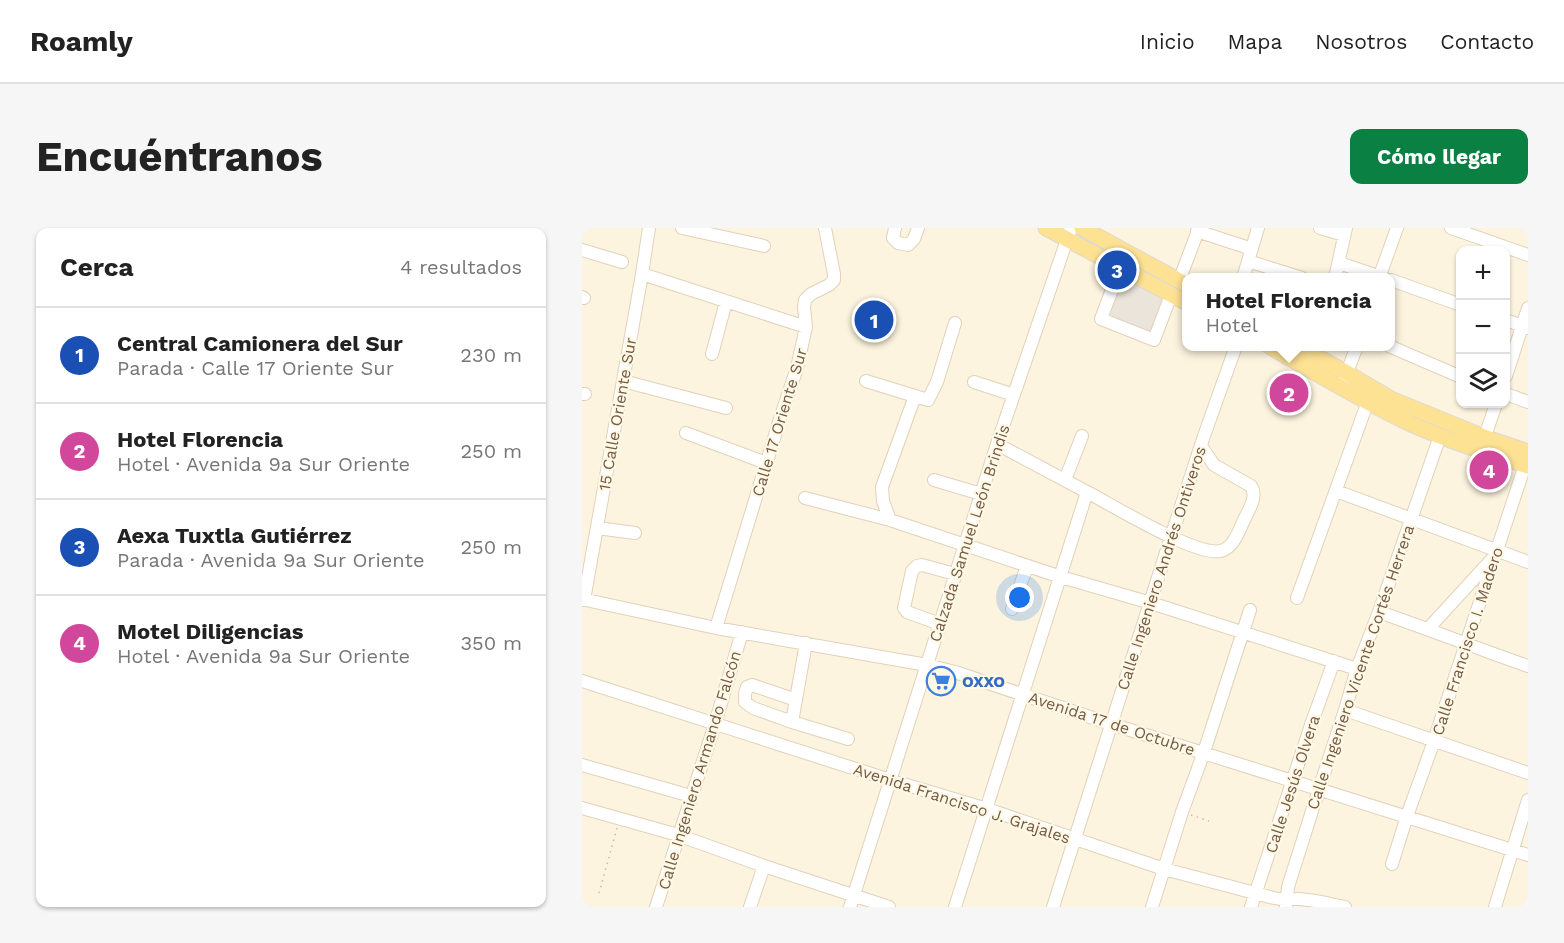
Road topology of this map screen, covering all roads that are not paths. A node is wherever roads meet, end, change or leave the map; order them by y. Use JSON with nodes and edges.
{"nodes":[{"id":1,"x":649,"y":228,"type":"edge"},
{"id":2,"x":682,"y":228,"type":"edge"},
{"id":3,"x":825,"y":228,"type":"edge"},
{"id":4,"x":895,"y":228,"type":"edge"},
{"id":5,"x":918,"y":228,"type":"edge"},
{"id":6,"x":1046,"y":228,"type":"edge"},
{"id":7,"x":1082,"y":228,"type":"edge"},
{"id":8,"x":1258,"y":228,"type":"edge"},
{"id":9,"x":1320,"y":228,"type":"edge"},
{"id":10,"x":1397,"y":228,"type":"edge"},
{"id":11,"x":1451,"y":228,"type":"edge"},
{"id":12,"x":1198,"y":230,"type":"edge"},
{"id":13,"x":1345,"y":232,"type":"edge"},
{"id":14,"x":1069,"y":234,"type":"edge"},
{"id":15,"x":764,"y":246,"type":"dead end"},
{"id":16,"x":1252,"y":249,"type":"junction"},
{"id":17,"x":582,"y":250,"type":"edge"},
{"id":18,"x":1528,"y":255,"type":"edge"},
{"id":19,"x":1248,"y":261,"type":"junction"},
{"id":20,"x":622,"y":262,"type":"dead end"},
{"id":21,"x":1339,"y":263,"type":"junction"},
{"id":22,"x":1120,"y":268,"type":"junction"},
{"id":23,"x":1186,"y":273,"type":"edge"},
{"id":24,"x":1244,"y":273,"type":"edge"},
{"id":25,"x":1286,"y":273,"type":"edge"},
{"id":26,"x":1336,"y":273,"type":"edge"},
{"id":27,"x":1368,"y":273,"type":"edge"},
{"id":28,"x":1384,"y":273,"type":"edge"},
{"id":29,"x":642,"y":274,"type":"junction"},
{"id":30,"x":1182,"y":282,"type":"edge"},
{"id":31,"x":1395,"y":282,"type":"edge"},
{"id":32,"x":1171,"y":295,"type":"junction"},
{"id":33,"x":1182,"y":300,"type":"edge"},
{"id":34,"x":726,"y":302,"type":"junction"},
{"id":35,"x":1456,"y":303,"type":"edge"},
{"id":36,"x":1528,"y":308,"type":"edge"},
{"id":37,"x":1510,"y":321,"type":"edge"},
{"id":38,"x":955,"y":323,"type":"dead end"},
{"id":39,"x":806,"y":327,"type":"junction"},
{"id":40,"x":1525,"y":327,"type":"edge"},
{"id":41,"x":1395,"y":349,"type":"edge"},
{"id":42,"x":1234,"y":351,"type":"edge"},
{"id":43,"x":1288,"y":351,"type":"edge"},
{"id":44,"x":1355,"y":351,"type":"edge"},
{"id":45,"x":712,"y":354,"type":"dead end"},
{"id":46,"x":1314,"y":358,"type":"edge"},
{"id":47,"x":1510,"y":366,"type":"edge"},
{"id":48,"x":1456,"y":375,"type":"edge"},
{"id":49,"x":1344,"y":380,"type":"junction"},
{"id":50,"x":623,"y":381,"type":"junction"},
{"id":51,"x":866,"y":381,"type":"dead end"},
{"id":52,"x":974,"y":382,"type":"dead end"},
{"id":53,"x":1014,"y":395,"type":"junction"},
{"id":54,"x":1510,"y":395,"type":"edge"},
{"id":55,"x":915,"y":396,"type":"junction"},
{"id":56,"x":1368,"y":401,"type":"junction"},
{"id":57,"x":1528,"y":402,"type":"edge"},
{"id":58,"x":726,"y":408,"type":"dead end"},
{"id":59,"x":1495,"y":408,"type":"edge"},
{"id":60,"x":686,"y":433,"type":"dead end"},
{"id":61,"x":1082,"y":436,"type":"dead end"},
{"id":62,"x":1440,"y":436,"type":"junction"},
{"id":63,"x":1202,"y":441,"type":"junction"},
{"id":64,"x":997,"y":444,"type":"junction"},
{"id":65,"x":1482,"y":444,"type":"junction"},
{"id":66,"x":1527,"y":461,"type":"edge"},
{"id":67,"x":766,"y":464,"type":"junction"},
{"id":68,"x":934,"y":480,"type":"dead end"},
{"id":69,"x":1065,"y":480,"type":"junction"},
{"id":70,"x":1336,"y":491,"type":"junction"},
{"id":71,"x":1087,"y":492,"type":"junction"},
{"id":72,"x":981,"y":494,"type":"junction"},
{"id":73,"x":805,"y":498,"type":"dead end"},
{"id":74,"x":1410,"y":518,"type":"junction"},
{"id":75,"x":890,"y":520,"type":"junction"},
{"id":76,"x":597,"y":528,"type":"junction"},
{"id":77,"x":635,"y":533,"type":"dead end"},
{"id":78,"x":1171,"y":537,"type":"junction"},
{"id":79,"x":964,"y":546,"type":"junction"},
{"id":80,"x":1496,"y":552,"type":"junction"},
{"id":81,"x":1528,"y":562,"type":"edge"},
{"id":82,"x":1027,"y":566,"type":"junction"},
{"id":83,"x":955,"y":574,"type":"junction"},
{"id":84,"x":1061,"y":577,"type":"junction"},
{"id":85,"x":1297,"y":598,"type":"dead end"},
{"id":86,"x":583,"y":599,"type":"edge"},
{"id":87,"x":1151,"y":603,"type":"junction"},
{"id":88,"x":1012,"y":609,"type":"dead end"},
{"id":89,"x":1250,"y":610,"type":"dead end"},
{"id":90,"x":1379,"y":612,"type":"junction"},
{"id":91,"x":940,"y":624,"type":"junction"},
{"id":92,"x":716,"y":628,"type":"junction"},
{"id":93,"x":1428,"y":629,"type":"junction"},
{"id":94,"x":742,"y":632,"type":"junction"},
{"id":95,"x":1244,"y":633,"type":"junction"},
{"id":96,"x":806,"y":644,"type":"junction"},
{"id":97,"x":1466,"y":645,"type":"junction"},
{"id":98,"x":1334,"y":661,"type":"junction"},
{"id":99,"x":927,"y":665,"type":"junction"},
{"id":100,"x":1528,"y":666,"type":"edge"},
{"id":101,"x":1357,"y":669,"type":"junction"},
{"id":102,"x":582,"y":681,"type":"edge"},
{"id":103,"x":1022,"y":694,"type":"junction"},
{"id":104,"x":796,"y":700,"type":"junction"},
{"id":105,"x":1345,"y":710,"type":"junction"},
{"id":106,"x":792,"y":722,"type":"junction"},
{"id":107,"x":715,"y":724,"type":"junction"},
{"id":108,"x":1111,"y":724,"type":"junction"},
{"id":109,"x":848,"y":739,"type":"dead end"},
{"id":110,"x":1434,"y":741,"type":"junction"},
{"id":111,"x":1204,"y":752,"type":"junction"},
{"id":112,"x":582,"y":765,"type":"edge"},
{"id":113,"x":1528,"y":773,"type":"edge"},
{"id":114,"x":890,"y":780,"type":"junction"},
{"id":115,"x":1293,"y":781,"type":"junction"},
{"id":116,"x":1319,"y":789,"type":"junction"},
{"id":117,"x":691,"y":796,"type":"junction"},
{"id":118,"x":1528,"y":801,"type":"edge"},
{"id":119,"x":582,"y":808,"type":"edge"},
{"id":120,"x":987,"y":809,"type":"junction"},
{"id":121,"x":1407,"y":816,"type":"junction"},
{"id":122,"x":678,"y":835,"type":"junction"},
{"id":123,"x":1074,"y":839,"type":"junction"},
{"id":124,"x":1512,"y":849,"type":"junction"},
{"id":125,"x":1528,"y":855,"type":"edge"},
{"id":126,"x":1392,"y":864,"type":"dead end"},
{"id":127,"x":764,"y":866,"type":"junction"},
{"id":128,"x":1164,"y":869,"type":"junction"},
{"id":129,"x":1255,"y":894,"type":"junction"},
{"id":130,"x":852,"y":902,"type":"edge"},
{"id":131,"x":1286,"y":904,"type":"edge"},
{"id":132,"x":656,"y":907,"type":"edge"},
{"id":133,"x":750,"y":907,"type":"edge"},
{"id":134,"x":889,"y":907,"type":"edge"},
{"id":135,"x":955,"y":907,"type":"edge"},
{"id":136,"x":1053,"y":907,"type":"edge"},
{"id":137,"x":1152,"y":907,"type":"edge"},
{"id":138,"x":1251,"y":907,"type":"edge"},
{"id":139,"x":1345,"y":907,"type":"edge"},
{"id":140,"x":1495,"y":907,"type":"edge"}],
"edges":[{"from":1,"to":29,"type":"street","name":"15 Calle Oriente Sur"},
{"from":2,"to":15,"type":"street"},
{"from":3,"to":39,"type":"street","name":"Calle 17 Oriente Sur"},
{"from":4,"to":5,"type":"street"},
{"from":6,"to":14,"type":"main road"},
{"from":7,"to":30,"type":"main road"},
{"from":8,"to":16,"type":"street"},
{"from":9,"to":13,"type":"street"},
{"from":10,"to":28,"type":"street"},
{"from":11,"to":18,"type":"street"},
{"from":12,"to":16,"type":"street"},
{"from":12,"to":23,"type":"street"},
{"from":13,"to":21,"type":"street"},
{"from":14,"to":22,"type":"main road"},
{"from":14,"to":53,"type":"street","name":"Calzada Samuel León Brindis"},
{"from":16,"to":19,"type":"street"},
{"from":17,"to":20,"type":"street"},
{"from":19,"to":24,"type":"street"},
{"from":19,"to":25,"type":"street"},
{"from":21,"to":26,"type":"street"},
{"from":21,"to":27,"type":"street"},
{"from":22,"to":32,"type":"main road"},
{"from":22,"to":32,"type":"street"},
{"from":29,"to":34,"type":"street"},
{"from":29,"to":50,"type":"street","name":"15 Calle Oriente Sur"},
{"from":31,"to":35,"type":"street"},
{"from":32,"to":33,"type":"main road"},
{"from":34,"to":39,"type":"street"},
{"from":34,"to":45,"type":"street"},
{"from":36,"to":40,"type":"street"},
{"from":37,"to":40,"type":"street"},
{"from":38,"to":55,"type":"street"},
{"from":39,"to":67,"type":"street","name":"Calle 17 Oriente Sur"},
{"from":40,"to":47,"type":"street"},
{"from":41,"to":48,"type":"street"},
{"from":42,"to":63,"type":"street","name":"Calle Ingeniero Andrés Ontiveros"},
{"from":43,"to":46,"type":"main road"},
{"from":44,"to":49,"type":"street"},
{"from":46,"to":49,"type":"main road"},
{"from":49,"to":56,"type":"main road"},
{"from":49,"to":65,"type":"main road"},
{"from":50,"to":58,"type":"street"},
{"from":50,"to":76,"type":"street","name":"15 Calle Oriente Sur"},
{"from":51,"to":55,"type":"street"},
{"from":52,"to":53,"type":"street"},
{"from":53,"to":64,"type":"street","name":"Calzada Samuel León Brindis"},
{"from":54,"to":57,"type":"street"},
{"from":55,"to":75,"type":"street"},
{"from":56,"to":62,"type":"main road"},
{"from":56,"to":70,"type":"street"},
{"from":59,"to":65,"type":"street"},
{"from":60,"to":67,"type":"street"},
{"from":61,"to":69,"type":"street"},
{"from":62,"to":65,"type":"main road"},
{"from":62,"to":74,"type":"street","name":"Calle Ingeniero Vicente Cortés Herrera"},
{"from":63,"to":78,"type":"street","name":"Calle Ingeniero Andrés Ontiveros"},
{"from":63,"to":78,"type":"street"},
{"from":64,"to":69,"type":"street"},
{"from":64,"to":72,"type":"street","name":"Calzada Samuel León Brindis"},
{"from":65,"to":66,"type":"main road"},
{"from":66,"to":80,"type":"street","name":"Calle Francisco I. Madero"},
{"from":67,"to":92,"type":"street","name":"Calle 17 Oriente Sur"},
{"from":68,"to":72,"type":"street"},
{"from":69,"to":71,"type":"street"},
{"from":70,"to":74,"type":"street"},
{"from":70,"to":85,"type":"street"},
{"from":71,"to":78,"type":"street"},
{"from":71,"to":84,"type":"street"},
{"from":72,"to":79,"type":"street","name":"Calzada Samuel León Brindis"},
{"from":73,"to":75,"type":"street"},
{"from":74,"to":80,"type":"street"},
{"from":74,"to":90,"type":"street","name":"Calle Ingeniero Vicente Cortés Herrera"},
{"from":75,"to":79,"type":"street"},
{"from":76,"to":77,"type":"street"},
{"from":76,"to":86,"type":"street","name":"15 Calle Oriente Sur"},
{"from":78,"to":87,"type":"street","name":"Calle Ingeniero Andrés Ontiveros"},
{"from":79,"to":82,"type":"street"},
{"from":79,"to":83,"type":"street","name":"Calzada Samuel León Brindis"},
{"from":80,"to":81,"type":"street"},
{"from":80,"to":93,"type":"street"},
{"from":80,"to":97,"type":"street","name":"Calle Francisco I. Madero"},
{"from":82,"to":84,"type":"street"},
{"from":82,"to":88,"type":"street"},
{"from":83,"to":91,"type":"street","name":"Calzada Samuel León Brindis"},
{"from":83,"to":91,"type":"street"},
{"from":84,"to":87,"type":"street"},
{"from":84,"to":103,"type":"street"},
{"from":86,"to":92,"type":"street","name":"Avenida 17 de Octubre"},
{"from":87,"to":95,"type":"street"},
{"from":87,"to":108,"type":"street","name":"Calle Ingeniero Andrés Ontiveros"},
{"from":89,"to":95,"type":"street"},
{"from":90,"to":93,"type":"street"},
{"from":90,"to":101,"type":"street","name":"Calle Ingeniero Vicente Cortés Herrera"},
{"from":91,"to":99,"type":"street","name":"Calzada Samuel León Brindis"},
{"from":92,"to":94,"type":"street","name":"Avenida 17 de Octubre"},
{"from":93,"to":97,"type":"street"},
{"from":94,"to":96,"type":"street","name":"Avenida 17 de Octubre"},
{"from":94,"to":107,"type":"street","name":"Calle Ingeniero Armando Falcón"},
{"from":95,"to":98,"type":"street"},
{"from":95,"to":111,"type":"street"},
{"from":96,"to":99,"type":"street","name":"Avenida 17 de Octubre"},
{"from":96,"to":104,"type":"street"},
{"from":97,"to":100,"type":"street"},
{"from":97,"to":110,"type":"street","name":"Calle Francisco I. Madero"},
{"from":98,"to":101,"type":"street"},
{"from":98,"to":115,"type":"street","name":"Calle Jesús Olvera"},
{"from":99,"to":103,"type":"street","name":"Avenida 17 de Octubre"},
{"from":99,"to":114,"type":"street","name":"Calzada Samuel León Brindis"},
{"from":101,"to":105,"type":"street","name":"Calle Ingeniero Vicente Cortés Herrera"},
{"from":102,"to":107,"type":"street","name":"Avenida Francisco J. Grajales"},
{"from":103,"to":108,"type":"street","name":"Avenida 17 de Octubre"},
{"from":103,"to":120,"type":"street"},
{"from":104,"to":106,"type":"street"},
{"from":104,"to":106,"type":"street"},
{"from":105,"to":110,"type":"street"},
{"from":105,"to":116,"type":"street","name":"Calle Ingeniero Vicente Cortés Herrera"},
{"from":106,"to":109,"type":"street"},
{"from":107,"to":114,"type":"street","name":"Avenida Francisco J. Grajales"},
{"from":107,"to":117,"type":"street","name":"Calle Ingeniero Armando Falcón"},
{"from":108,"to":111,"type":"street","name":"Avenida 17 de Octubre"},
{"from":108,"to":123,"type":"street","name":"Calle Ingeniero Andrés Ontiveros"},
{"from":110,"to":113,"type":"street"},
{"from":110,"to":121,"type":"street","name":"Calle Francisco I. Madero"},
{"from":111,"to":115,"type":"street","name":"Avenida 17 de Octubre"},
{"from":111,"to":128,"type":"street"},
{"from":112,"to":117,"type":"street"},
{"from":114,"to":120,"type":"street","name":"Avenida Francisco J. Grajales"},
{"from":114,"to":130,"type":"street","name":"Calzada Samuel León Brindis"},
{"from":115,"to":116,"type":"street","name":"Avenida 17 de Octubre"},
{"from":115,"to":129,"type":"street","name":"Calle Jesús Olvera"},
{"from":116,"to":121,"type":"street","name":"Avenida 17 de Octubre"},
{"from":116,"to":131,"type":"street","name":"Calle Ingeniero Vicente Cortés Herrera"},
{"from":117,"to":122,"type":"street","name":"Calle Ingeniero Armando Falcón"},
{"from":118,"to":124,"type":"street"},
{"from":119,"to":122,"type":"street"},
{"from":120,"to":123,"type":"street","name":"Avenida Francisco J. Grajales"},
{"from":120,"to":135,"type":"street"},
{"from":121,"to":124,"type":"street","name":"Avenida 17 de Octubre"},
{"from":121,"to":126,"type":"street","name":"Calle Francisco I. Madero"},
{"from":122,"to":127,"type":"street"},
{"from":122,"to":132,"type":"street","name":"Calle Ingeniero Armando Falcón"},
{"from":123,"to":128,"type":"street","name":"Avenida Francisco J. Grajales"},
{"from":123,"to":136,"type":"street","name":"Calle Ingeniero Andrés Ontiveros"},
{"from":124,"to":125,"type":"street","name":"Avenida 17 de Octubre"},
{"from":124,"to":140,"type":"street"},
{"from":127,"to":130,"type":"street"},
{"from":127,"to":133,"type":"street"},
{"from":128,"to":129,"type":"street","name":"Avenida Francisco J. Grajales"},
{"from":128,"to":137,"type":"street"},
{"from":129,"to":131,"type":"street","name":"Avenida Francisco J. Grajales"},
{"from":129,"to":138,"type":"street","name":"Calle Jesús Olvera"},
{"from":130,"to":134,"type":"street"},
{"from":131,"to":139,"type":"street","name":"Avenida Francisco J. Grajales"}]}
